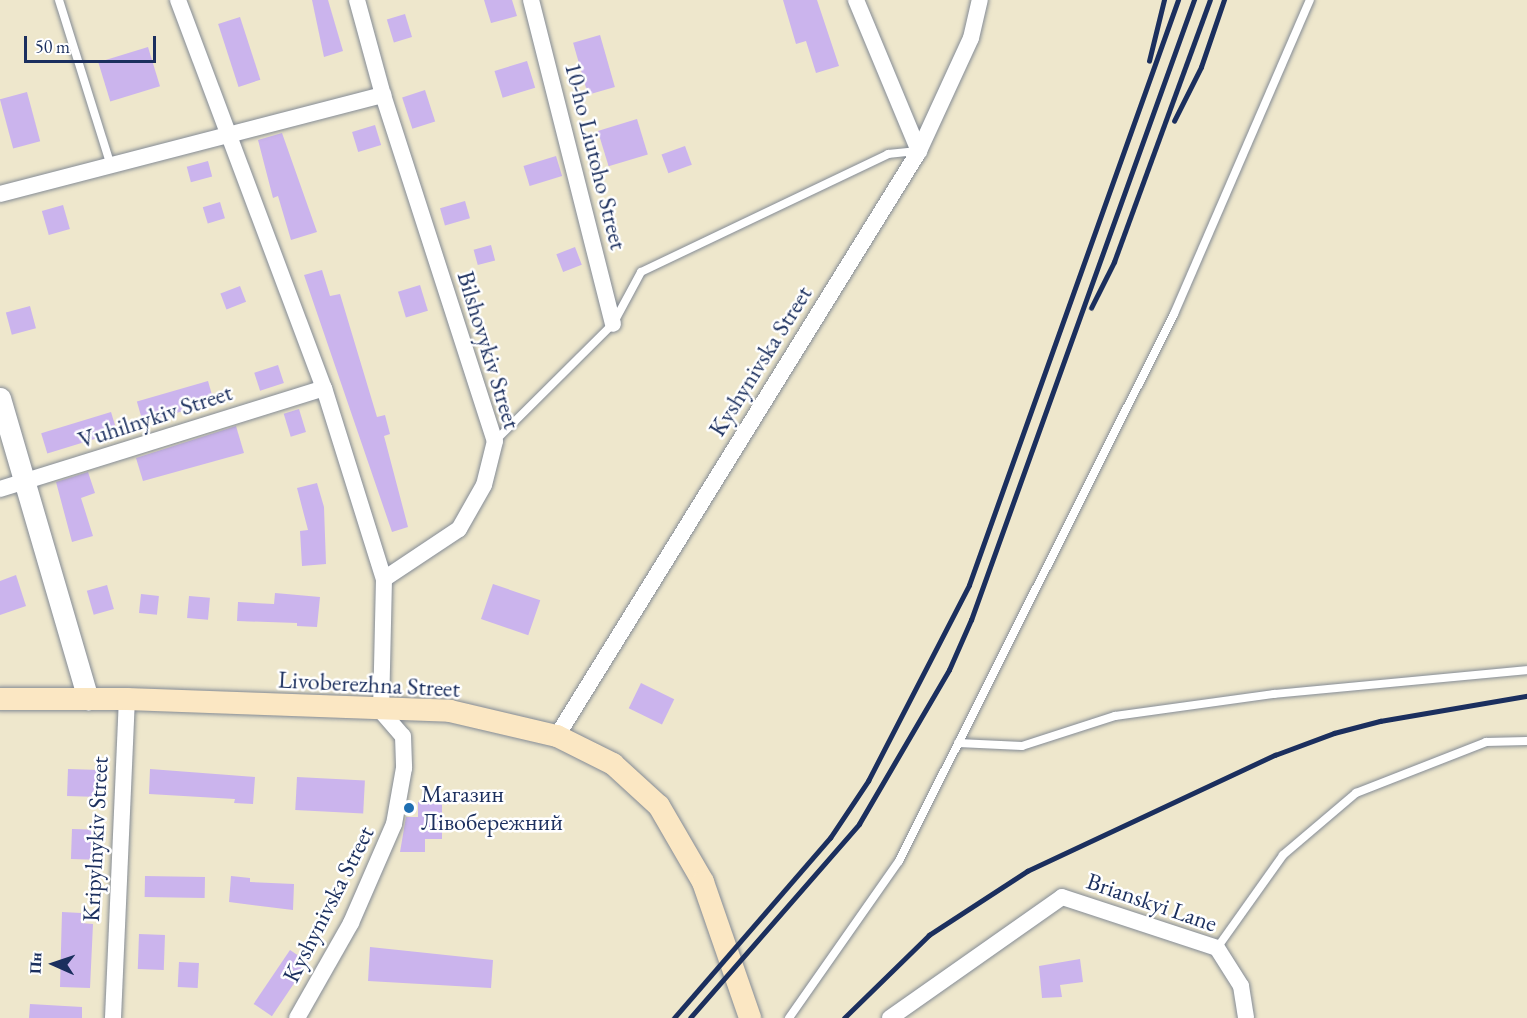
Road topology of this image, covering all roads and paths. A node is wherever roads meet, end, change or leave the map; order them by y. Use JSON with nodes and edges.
{"nodes":[{"id":1,"x":59,"y":0,"type":"edge"},
{"id":2,"x":178,"y":0,"type":"edge"},
{"id":3,"x":357,"y":0,"type":"edge"},
{"id":4,"x":531,"y":0,"type":"edge"},
{"id":5,"x":856,"y":0,"type":"edge"},
{"id":6,"x":980,"y":0,"type":"edge"},
{"id":7,"x":1310,"y":0,"type":"edge"},
{"id":8,"x":383,"y":95,"type":"junction"},
{"id":9,"x":227,"y":135,"type":"junction"},
{"id":10,"x":919,"y":151,"type":"junction"},
{"id":11,"x":111,"y":166,"type":"junction"},
{"id":12,"x":0,"y":194,"type":"edge"},
{"id":13,"x":613,"y":324,"type":"junction"},
{"id":14,"x":324,"y":388,"type":"junction"},
{"id":15,"x":0,"y":398,"type":"edge"},
{"id":16,"x":495,"y":441,"type":"junction"},
{"id":17,"x":26,"y":482,"type":"junction"},
{"id":18,"x":0,"y":489,"type":"edge"},
{"id":19,"x":384,"y":579,"type":"junction"},
{"id":20,"x":1527,"y":670,"type":"edge"},
{"id":21,"x":0,"y":699,"type":"edge"},
{"id":22,"x":88,"y":699,"type":"junction"},
{"id":23,"x":127,"y":699,"type":"junction"},
{"id":24,"x":381,"y":711,"type":"junction"},
{"id":25,"x":557,"y":736,"type":"junction"},
{"id":26,"x":1527,"y":741,"type":"edge"},
{"id":27,"x":958,"y":743,"type":"junction"},
{"id":28,"x":1217,"y":948,"type":"junction"},
{"id":29,"x":113,"y":1018,"type":"edge"},
{"id":30,"x":297,"y":1018,"type":"edge"},
{"id":31,"x":750,"y":1018,"type":"edge"},
{"id":32,"x":789,"y":1018,"type":"edge"},
{"id":33,"x":890,"y":1018,"type":"edge"},
{"id":34,"x":1246,"y":1018,"type":"edge"}],
"edges":[{"from":1,"to":11,"type":"lane"},
{"from":2,"to":9,"type":"street"},
{"from":3,"to":8,"type":"street","name":"Bilshovykiv Street"},
{"from":4,"to":13,"type":"street","name":"10-ho Liutoho Street"},
{"from":5,"to":10,"type":"street"},
{"from":6,"to":10,"type":"street","name":"Kyshynivska Street"},
{"from":7,"to":27,"type":"lane"},
{"from":8,"to":9,"type":"street"},
{"from":8,"to":16,"type":"street","name":"Bilshovykiv Street"},
{"from":9,"to":11,"type":"street"},
{"from":9,"to":14,"type":"street"},
{"from":10,"to":13,"type":"lane"},
{"from":10,"to":25,"type":"street","name":"Kyshynivska Street"},
{"from":11,"to":12,"type":"street"},
{"from":13,"to":16,"type":"lane"},
{"from":14,"to":17,"type":"street","name":"Vuhilnykiv Street"},
{"from":14,"to":19,"type":"street"},
{"from":15,"to":17,"type":"street"},
{"from":16,"to":19,"type":"street","name":"Bilshovykiv Street"},
{"from":17,"to":18,"type":"street","name":"Vuhilnykiv Street"},
{"from":17,"to":22,"type":"street"},
{"from":19,"to":24,"type":"street"},
{"from":20,"to":27,"type":"lane"},
{"from":21,"to":22,"type":"main road","name":"Livoberezhna Street"},
{"from":22,"to":23,"type":"main road","name":"Livoberezhna Street"},
{"from":23,"to":24,"type":"main road","name":"Livoberezhna Street"},
{"from":23,"to":29,"type":"street","name":"Kripylnykiv Street"},
{"from":24,"to":25,"type":"main road","name":"Livoberezhna Street"},
{"from":24,"to":30,"type":"street","name":"Kyshynivska Street"},
{"from":25,"to":31,"type":"main road","name":"Livoberezhna Street"},
{"from":26,"to":28,"type":"lane"},
{"from":27,"to":32,"type":"lane"},
{"from":28,"to":33,"type":"street","name":"Brianskyi Lane"},
{"from":28,"to":34,"type":"street","name":"Brianskyi Lane"}]}
